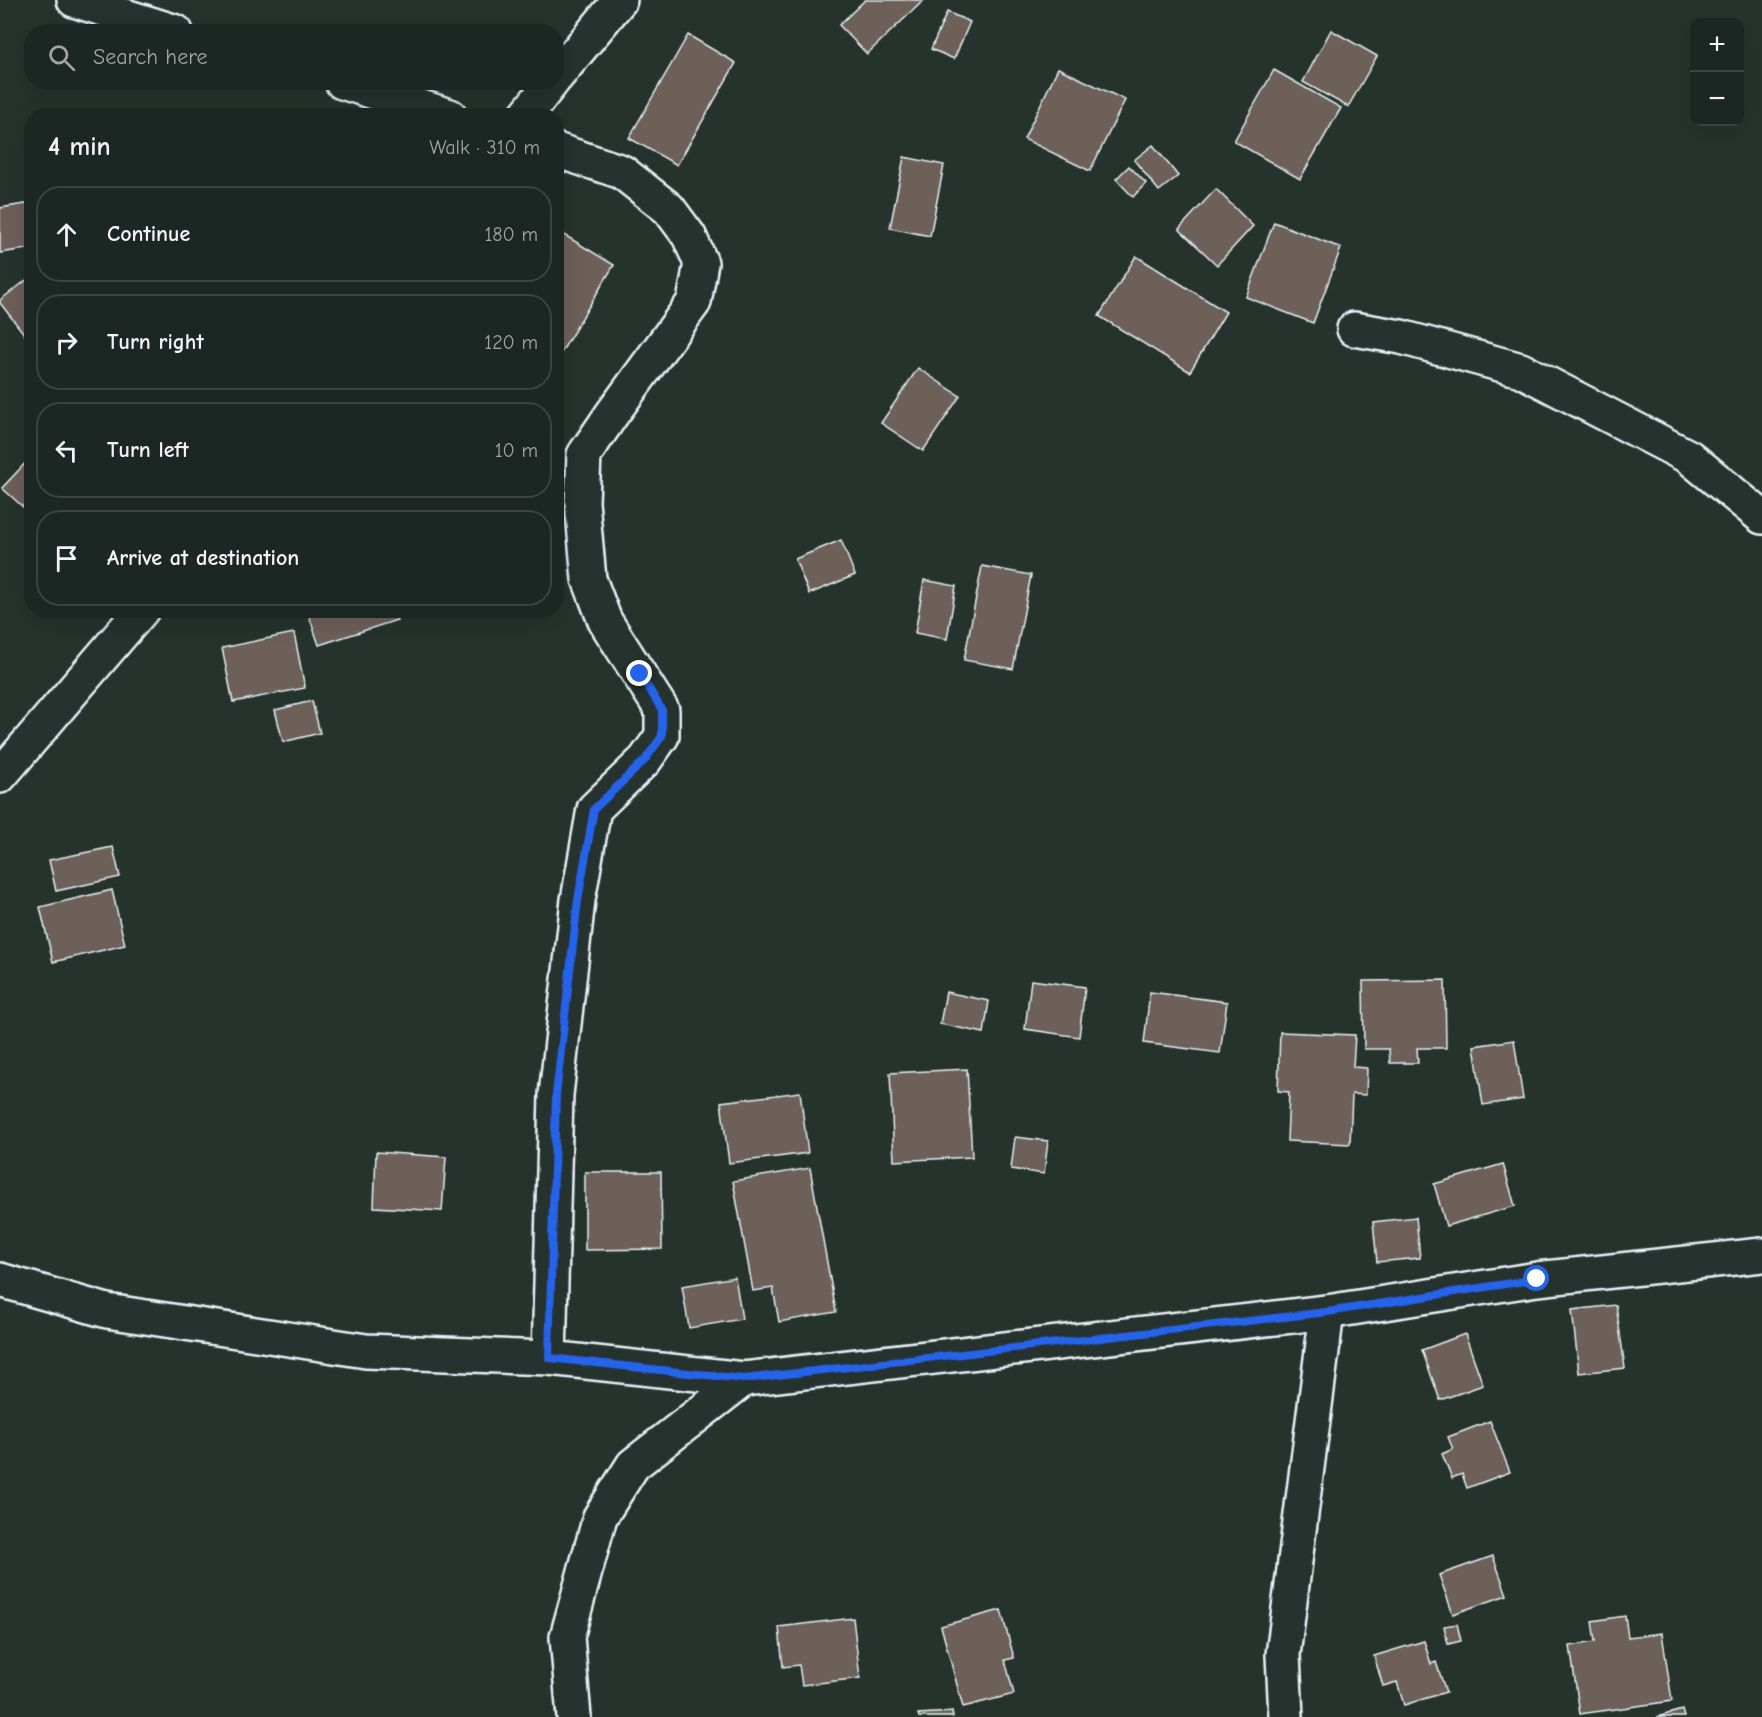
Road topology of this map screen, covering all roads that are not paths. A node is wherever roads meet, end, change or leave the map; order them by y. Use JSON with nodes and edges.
{"nodes":[{"id":1,"x":74,"y":0,"type":"edge"},
{"id":2,"x":620,"y":0,"type":"edge"},
{"id":3,"x":150,"y":24,"type":"edge"},
{"id":4,"x":564,"y":67,"type":"edge"},
{"id":5,"x":367,"y":90,"type":"edge"},
{"id":6,"x":546,"y":90,"type":"edge"},
{"id":7,"x":425,"y":108,"type":"edge"},
{"id":8,"x":531,"y":108,"type":"edge"},
{"id":9,"x":564,"y":153,"type":"edge"},
{"id":10,"x":1354,"y":328,"type":"dead end"},
{"id":11,"x":1762,"y":517,"type":"edge"},
{"id":12,"x":135,"y":618,"type":"edge"},
{"id":13,"x":0,"y":776,"type":"edge"},
{"id":14,"x":1762,"y":1255,"type":"edge"},
{"id":15,"x":0,"y":1280,"type":"edge"},
{"id":16,"x":1327,"y":1312,"type":"junction"},
{"id":17,"x":549,"y":1358,"type":"junction"},
{"id":18,"x":744,"y":1379,"type":"junction"},
{"id":19,"x":574,"y":1717,"type":"edge"},
{"id":20,"x":1286,"y":1717,"type":"edge"}],
"edges":[{"from":1,"to":3,"type":"street"},
{"from":2,"to":4,"type":"street"},
{"from":5,"to":7,"type":"street"},
{"from":6,"to":8,"type":"street"},
{"from":9,"to":17,"type":"street"},
{"from":10,"to":11,"type":"street"},
{"from":12,"to":13,"type":"street"},
{"from":14,"to":16,"type":"street"},
{"from":15,"to":17,"type":"street"},
{"from":16,"to":18,"type":"street"},
{"from":16,"to":20,"type":"street"},
{"from":17,"to":18,"type":"street"},
{"from":18,"to":19,"type":"street"}]}
